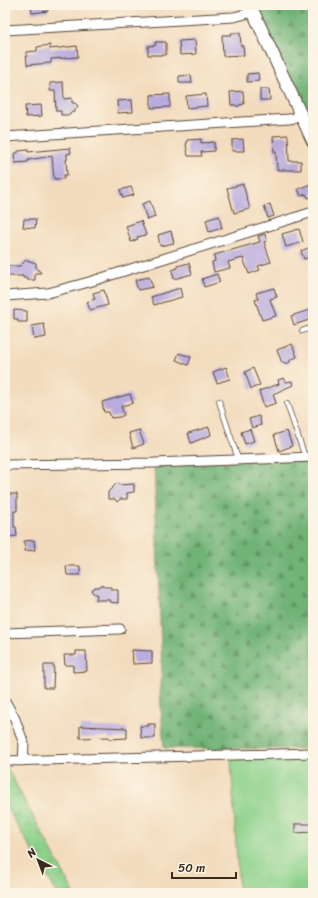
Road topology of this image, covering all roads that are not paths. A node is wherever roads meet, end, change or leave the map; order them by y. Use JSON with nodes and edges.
{"nodes":[{"id":1,"x":252,"y":8,"type":"edge"},
{"id":2,"x":5,"y":30,"type":"edge"},
{"id":3,"x":301,"y":117,"type":"junction"},
{"id":4,"x":5,"y":137,"type":"edge"},
{"id":5,"x":313,"y":141,"type":"edge"},
{"id":6,"x":313,"y":212,"type":"edge"},
{"id":7,"x":5,"y":296,"type":"edge"},
{"id":8,"x":313,"y":327,"type":"edge"},
{"id":9,"x":302,"y":331,"type":"dead end"},
{"id":10,"x":219,"y":401,"type":"dead end"},
{"id":11,"x":287,"y":404,"type":"dead end"},
{"id":12,"x":309,"y":457,"type":"edge"},
{"id":13,"x":238,"y":459,"type":"junction"},
{"id":14,"x":5,"y":465,"type":"edge"},
{"id":15,"x":120,"y":630,"type":"dead end"},
{"id":16,"x":5,"y":633,"type":"edge"},
{"id":17,"x":5,"y":701,"type":"edge"},
{"id":18,"x":313,"y":753,"type":"edge"},
{"id":19,"x":5,"y":761,"type":"edge"},
{"id":20,"x":23,"y":761,"type":"junction"}],
"edges":[{"from":1,"to":2,"type":"street"},
{"from":1,"to":3,"type":"street"},
{"from":3,"to":4,"type":"street"},
{"from":3,"to":5,"type":"street"},
{"from":6,"to":7,"type":"street"},
{"from":8,"to":9,"type":"lane"},
{"from":10,"to":13,"type":"lane"},
{"from":11,"to":12,"type":"lane"},
{"from":12,"to":13,"type":"street"},
{"from":13,"to":14,"type":"street"},
{"from":15,"to":16,"type":"street"},
{"from":17,"to":20,"type":"street"},
{"from":18,"to":20,"type":"street"},
{"from":19,"to":20,"type":"street"}]}
